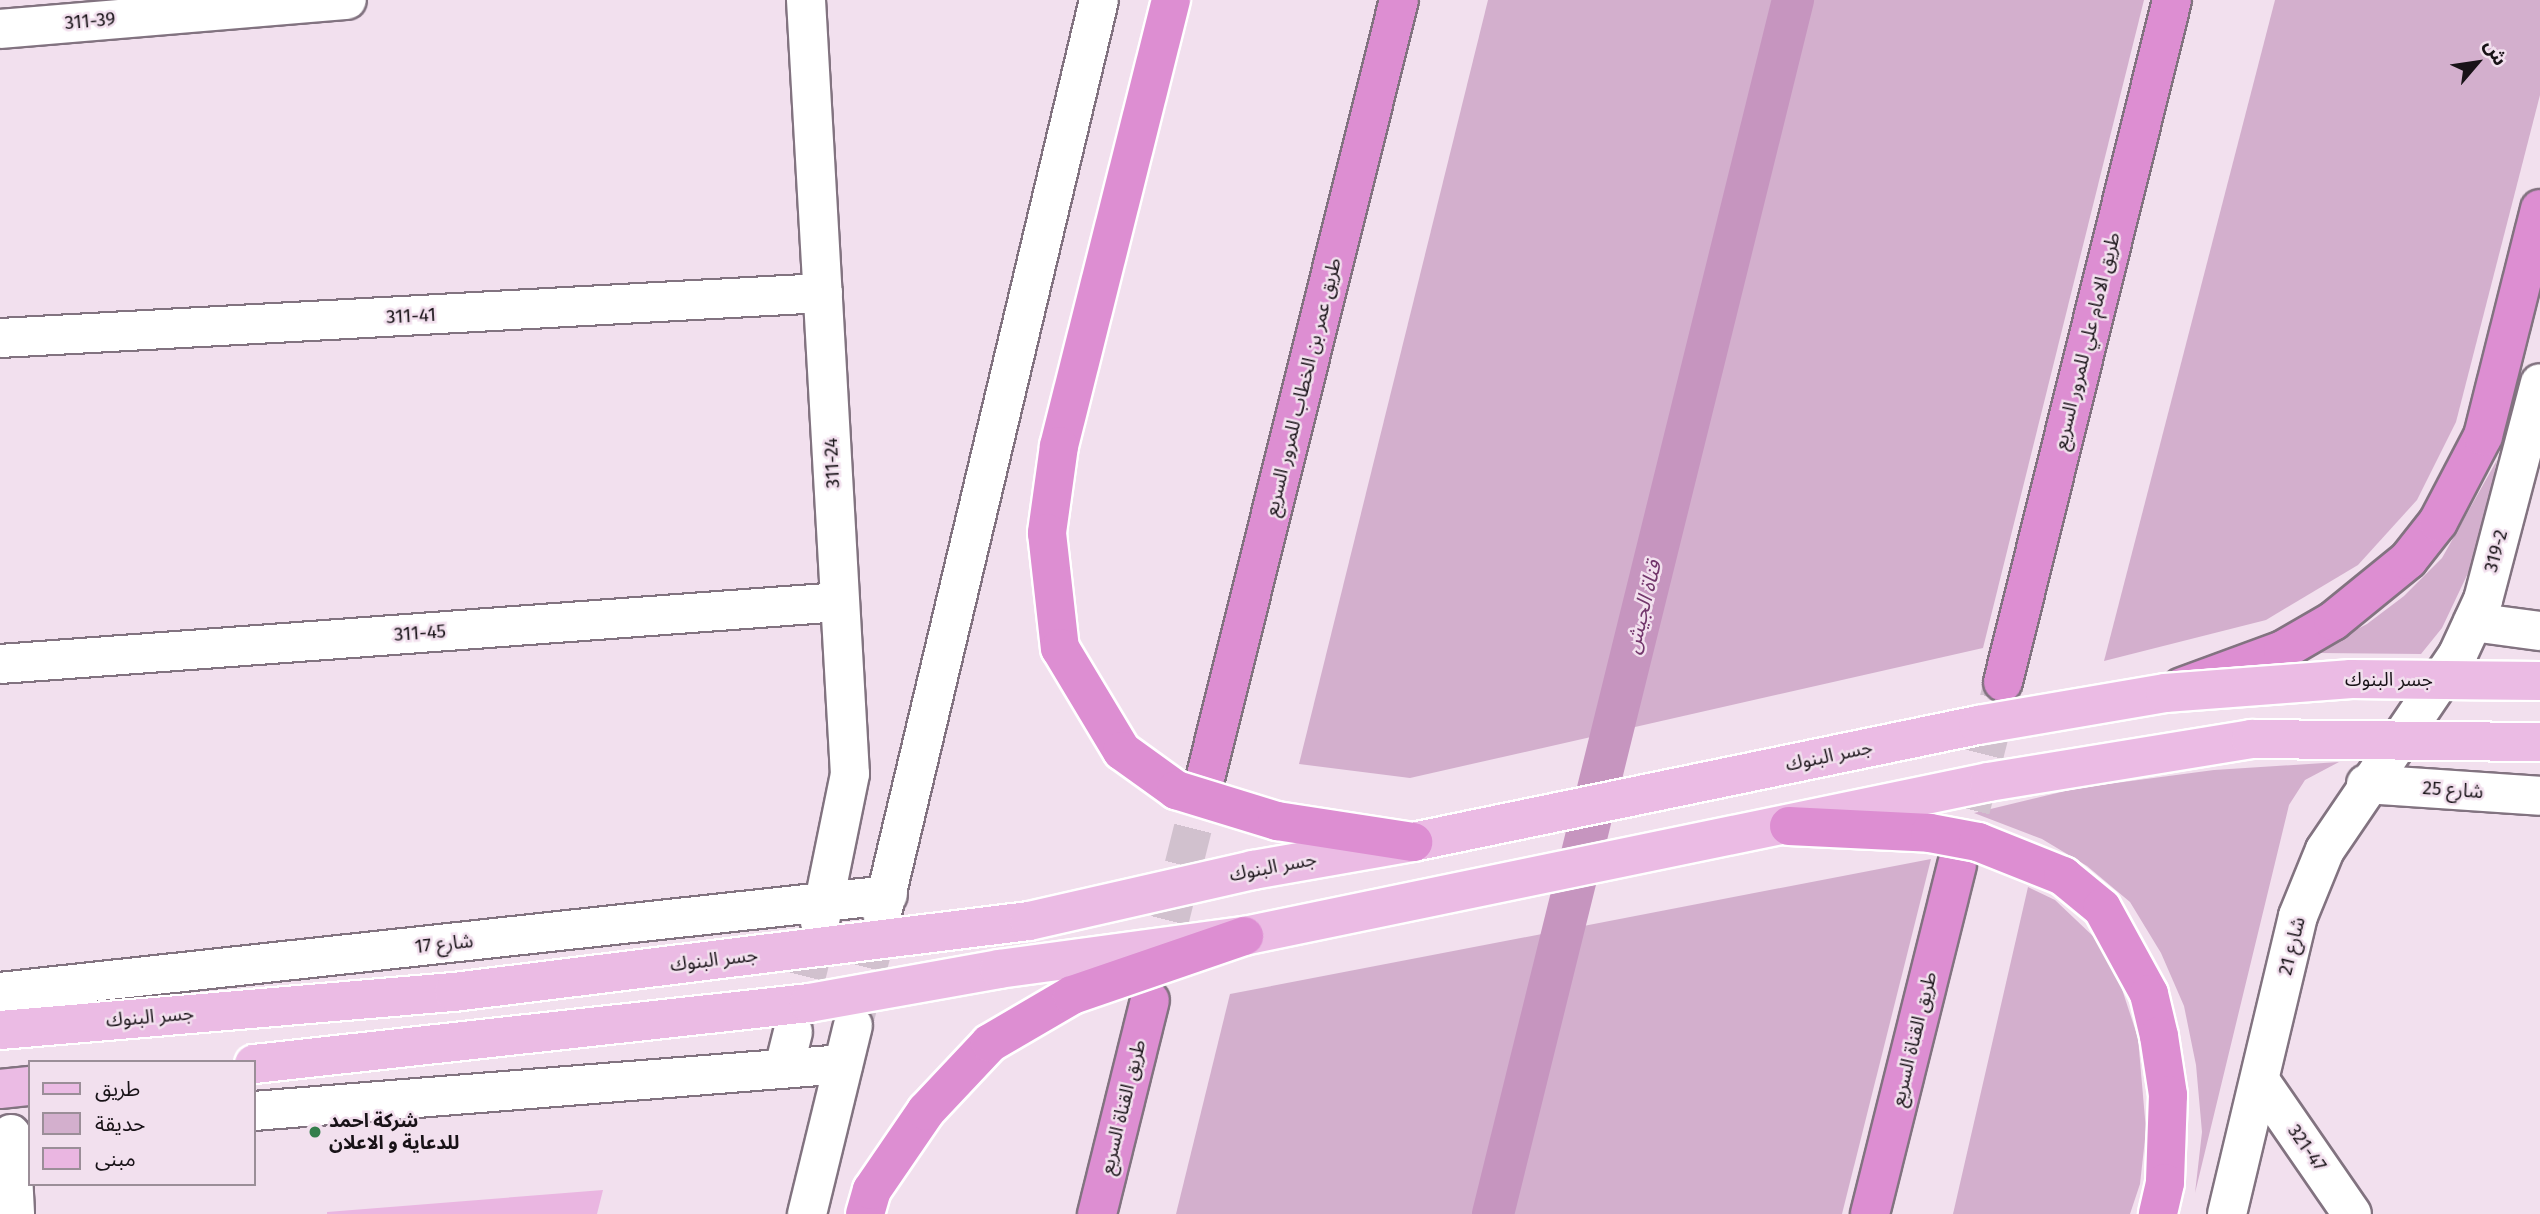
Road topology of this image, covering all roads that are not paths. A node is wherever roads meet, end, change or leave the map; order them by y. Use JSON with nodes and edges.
{"nodes":[{"id":1,"x":347,"y":0,"type":"edge"},
{"id":2,"x":806,"y":0,"type":"edge"},
{"id":3,"x":1067,"y":0,"type":"edge"},
{"id":4,"x":1099,"y":0,"type":"edge"},
{"id":5,"x":1171,"y":0,"type":"edge"},
{"id":6,"x":1399,"y":0,"type":"edge"},
{"id":7,"x":2172,"y":0,"type":"edge"},
{"id":8,"x":0,"y":29,"type":"edge"},
{"id":9,"x":1087,"y":47,"type":"junction"},
{"id":10,"x":2540,"y":209,"type":"edge"},
{"id":11,"x":823,"y":293,"type":"junction"},
{"id":12,"x":0,"y":338,"type":"edge"},
{"id":13,"x":2540,"y":383,"type":"edge"},
{"id":14,"x":840,"y":602,"type":"junction"},
{"id":15,"x":2473,"y":622,"type":"junction"},
{"id":16,"x":2540,"y":631,"type":"edge"},
{"id":17,"x":0,"y":664,"type":"edge"},
{"id":18,"x":2540,"y":681,"type":"edge"},
{"id":19,"x":2003,"y":682,"type":"tunnel mouth"},
{"id":20,"x":2165,"y":693,"type":"junction"},
{"id":21,"x":2422,"y":706,"type":"joint"},
{"id":22,"x":2540,"y":742,"type":"edge"},
{"id":23,"x":1206,"y":775,"type":"tunnel mouth"},
{"id":24,"x":2366,"y":785,"type":"junction"},
{"id":25,"x":2540,"y":796,"type":"edge"},
{"id":26,"x":1790,"y":826,"type":"junction"},
{"id":27,"x":1413,"y":842,"type":"junction"},
{"id":28,"x":1957,"y":865,"type":"tunnel mouth"},
{"id":29,"x":823,"y":912,"type":"junction"},
{"id":30,"x":1244,"y":936,"type":"junction"},
{"id":31,"x":0,"y":992,"type":"edge"},
{"id":32,"x":1150,"y":1000,"type":"tunnel mouth"},
{"id":33,"x":853,"y":1026,"type":"tunnel mouth"},
{"id":34,"x":0,"y":1030,"type":"edge"},
{"id":35,"x":256,"y":1064,"type":"edge"},
{"id":36,"x":843,"y":1064,"type":"junction"},
{"id":37,"x":2261,"y":1082,"type":"junction"},
{"id":38,"x":28,"y":1086,"type":"edge"},
{"id":39,"x":0,"y":1089,"type":"edge"},
{"id":40,"x":256,"y":1111,"type":"edge"},
{"id":41,"x":14,"y":1134,"type":"edge"},
{"id":42,"x":15,"y":1214,"type":"edge"},
{"id":43,"x":807,"y":1214,"type":"edge"},
{"id":44,"x":865,"y":1214,"type":"edge"},
{"id":45,"x":1097,"y":1214,"type":"edge"},
{"id":46,"x":1870,"y":1214,"type":"edge"},
{"id":47,"x":2158,"y":1214,"type":"edge"},
{"id":48,"x":2227,"y":1214,"type":"edge"},
{"id":49,"x":2353,"y":1214,"type":"edge"}],
"edges":[{"from":1,"to":8,"type":"street","name":"311-39"},
{"from":2,"to":11,"type":"street","name":"311-24"},
{"from":3,"to":9,"type":"street"},
{"from":4,"to":9,"type":"street"},
{"from":5,"to":27,"type":"highway","bridge":true},
{"from":6,"to":23,"type":"highway","name":"طريق عمر بن الخطاب للمرور السريع"},
{"from":7,"to":19,"type":"highway","name":"طريق الامام علي للمرور السريع"},
{"from":9,"to":29,"type":"street","name":"شارع 17"},
{"from":10,"to":20,"type":"highway","bridge":true},
{"from":11,"to":12,"type":"street","name":"311-41"},
{"from":11,"to":14,"type":"street","name":"311-24"},
{"from":13,"to":15,"type":"street","name":"319-2"},
{"from":14,"to":17,"type":"street","name":"311-45"},
{"from":14,"to":29,"type":"street","name":"311-24"},
{"from":15,"to":16,"type":"street"},
{"from":15,"to":21,"type":"street","name":"319-2"},
{"from":18,"to":20,"type":"main road","name":"جسر البنوك","bridge":true},
{"from":20,"to":27,"type":"main road","name":"جسر البنوك","bridge":true},
{"from":21,"to":24,"type":"street","name":"شارع 21"},
{"from":22,"to":26,"type":"main road","bridge":true},
{"from":24,"to":25,"type":"street","name":"شارع 25"},
{"from":24,"to":37,"type":"street","name":"شارع 21"},
{"from":26,"to":30,"type":"main road","bridge":true},
{"from":26,"to":47,"type":"highway","bridge":true},
{"from":27,"to":34,"type":"main road","name":"جسر البنوك","bridge":true},
{"from":28,"to":46,"type":"highway","name":"طريق القناة السريع"},
{"from":29,"to":31,"type":"street","name":"شارع 17"},
{"from":30,"to":35,"type":"main road","bridge":true},
{"from":30,"to":44,"type":"highway","bridge":true},
{"from":32,"to":45,"type":"highway","name":"طريق القناة السريع"},
{"from":33,"to":36,"type":"street"},
{"from":36,"to":40,"type":"street"},
{"from":36,"to":43,"type":"street"},
{"from":37,"to":48,"type":"street","name":"شارع 21"},
{"from":37,"to":49,"type":"street","name":"321-47"},
{"from":38,"to":39,"type":"main road"},
{"from":41,"to":42,"type":"street"}]}
